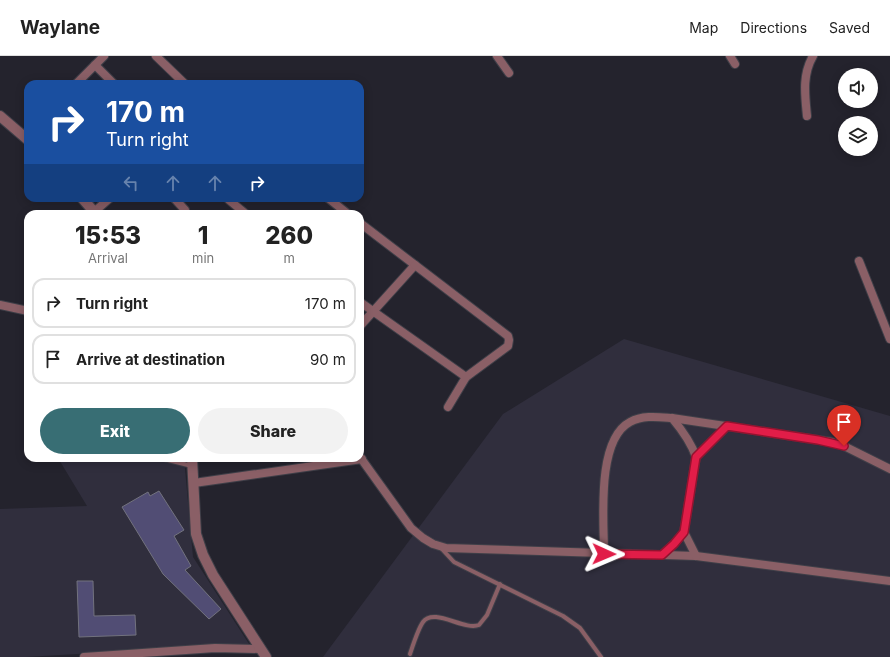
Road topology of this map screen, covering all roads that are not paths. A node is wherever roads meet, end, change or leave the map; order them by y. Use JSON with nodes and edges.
{"nodes":[{"id":1,"x":104,"y":56,"type":"edge"},
{"id":2,"x":156,"y":56,"type":"edge"},
{"id":3,"x":497,"y":56,"type":"edge"},
{"id":4,"x":730,"y":56,"type":"edge"},
{"id":5,"x":813,"y":56,"type":"edge"},
{"id":6,"x":735,"y":64,"type":"dead end"},
{"id":7,"x":95,"y":65,"type":"junction"},
{"id":8,"x":509,"y":74,"type":"dead end"},
{"id":9,"x":80,"y":80,"type":"edge"},
{"id":10,"x":110,"y":80,"type":"edge"},
{"id":11,"x":181,"y":80,"type":"edge"},
{"id":12,"x":0,"y":116,"type":"edge"},
{"id":13,"x":806,"y":116,"type":"dead end"},
{"id":14,"x":24,"y":137,"type":"edge"},
{"id":15,"x":85,"y":202,"type":"edge"},
{"id":16,"x":106,"y":202,"type":"edge"},
{"id":17,"x":178,"y":202,"type":"edge"},
{"id":18,"x":231,"y":202,"type":"edge"},
{"id":19,"x":333,"y":202,"type":"edge"},
{"id":20,"x":338,"y":206,"type":"junction"},
{"id":21,"x":92,"y":210,"type":"edge"},
{"id":22,"x":98,"y":210,"type":"edge"},
{"id":23,"x":185,"y":210,"type":"edge"},
{"id":24,"x":241,"y":210,"type":"edge"},
{"id":25,"x":336,"y":210,"type":"edge"},
{"id":26,"x":343,"y":210,"type":"edge"},
{"id":27,"x":364,"y":226,"type":"edge"},
{"id":28,"x":859,"y":261,"type":"dead end"},
{"id":29,"x":415,"y":265,"type":"junction"},
{"id":30,"x":364,"y":305,"type":"edge"},
{"id":31,"x":0,"y":306,"type":"edge"},
{"id":32,"x":24,"y":310,"type":"edge"},
{"id":33,"x":374,"y":312,"type":"junction"},
{"id":34,"x":364,"y":322,"type":"edge"},
{"id":35,"x":890,"y":339,"type":"edge"},
{"id":36,"x":466,"y":378,"type":"junction"},
{"id":37,"x":448,"y":407,"type":"dead end"},
{"id":38,"x":672,"y":418,"type":"junction"},
{"id":39,"x":727,"y":426,"type":"junction"},
{"id":40,"x":696,"y":457,"type":"junction"},
{"id":41,"x":192,"y":462,"type":"edge"},
{"id":42,"x":334,"y":462,"type":"edge"},
{"id":43,"x":364,"y":462,"type":"edge"},
{"id":44,"x":890,"y":469,"type":"edge"},
{"id":45,"x":194,"y":483,"type":"junction"},
{"id":46,"x":684,"y":532,"type":"junction"},
{"id":47,"x":440,"y":546,"type":"junction"},
{"id":48,"x":604,"y":554,"type":"junction"},
{"id":49,"x":662,"y":555,"type":"junction"},
{"id":50,"x":696,"y":556,"type":"junction"},
{"id":51,"x":890,"y":581,"type":"edge"},
{"id":52,"x":500,"y":584,"type":"junction"},
{"id":53,"x":263,"y":653,"type":"edge"},
{"id":54,"x":410,"y":654,"type":"dead end"},
{"id":55,"x":84,"y":657,"type":"edge"},
{"id":56,"x":601,"y":657,"type":"edge"}],
"edges":[{"from":1,"to":7,"type":"street"},
{"from":2,"to":11,"type":"street"},
{"from":3,"to":8,"type":"street"},
{"from":4,"to":6,"type":"street"},
{"from":5,"to":13,"type":"street"},
{"from":7,"to":9,"type":"street"},
{"from":7,"to":10,"type":"street"},
{"from":12,"to":14,"type":"street"},
{"from":15,"to":21,"type":"street"},
{"from":16,"to":22,"type":"street"},
{"from":17,"to":23,"type":"street"},
{"from":18,"to":24,"type":"street"},
{"from":19,"to":20,"type":"street"},
{"from":20,"to":25,"type":"street"},
{"from":20,"to":26,"type":"street"},
{"from":27,"to":29,"type":"street"},
{"from":28,"to":35,"type":"street"},
{"from":29,"to":33,"type":"street"},
{"from":29,"to":36,"type":"street"},
{"from":30,"to":33,"type":"street"},
{"from":31,"to":32,"type":"street"},
{"from":33,"to":34,"type":"street"},
{"from":33,"to":36,"type":"street"},
{"from":36,"to":37,"type":"street"},
{"from":38,"to":39,"type":"street"},
{"from":38,"to":40,"type":"street"},
{"from":38,"to":48,"type":"street"},
{"from":39,"to":40,"type":"street"},
{"from":39,"to":44,"type":"street"},
{"from":40,"to":46,"type":"street"},
{"from":41,"to":45,"type":"street"},
{"from":42,"to":45,"type":"street"},
{"from":43,"to":47,"type":"street"},
{"from":45,"to":53,"type":"street"},
{"from":46,"to":49,"type":"street"},
{"from":46,"to":50,"type":"street"},
{"from":47,"to":48,"type":"street"},
{"from":47,"to":52,"type":"lane"},
{"from":48,"to":49,"type":"street"},
{"from":49,"to":50,"type":"street"},
{"from":50,"to":51,"type":"street"},
{"from":52,"to":54,"type":"lane"},
{"from":52,"to":56,"type":"lane"},
{"from":53,"to":55,"type":"street"}]}
